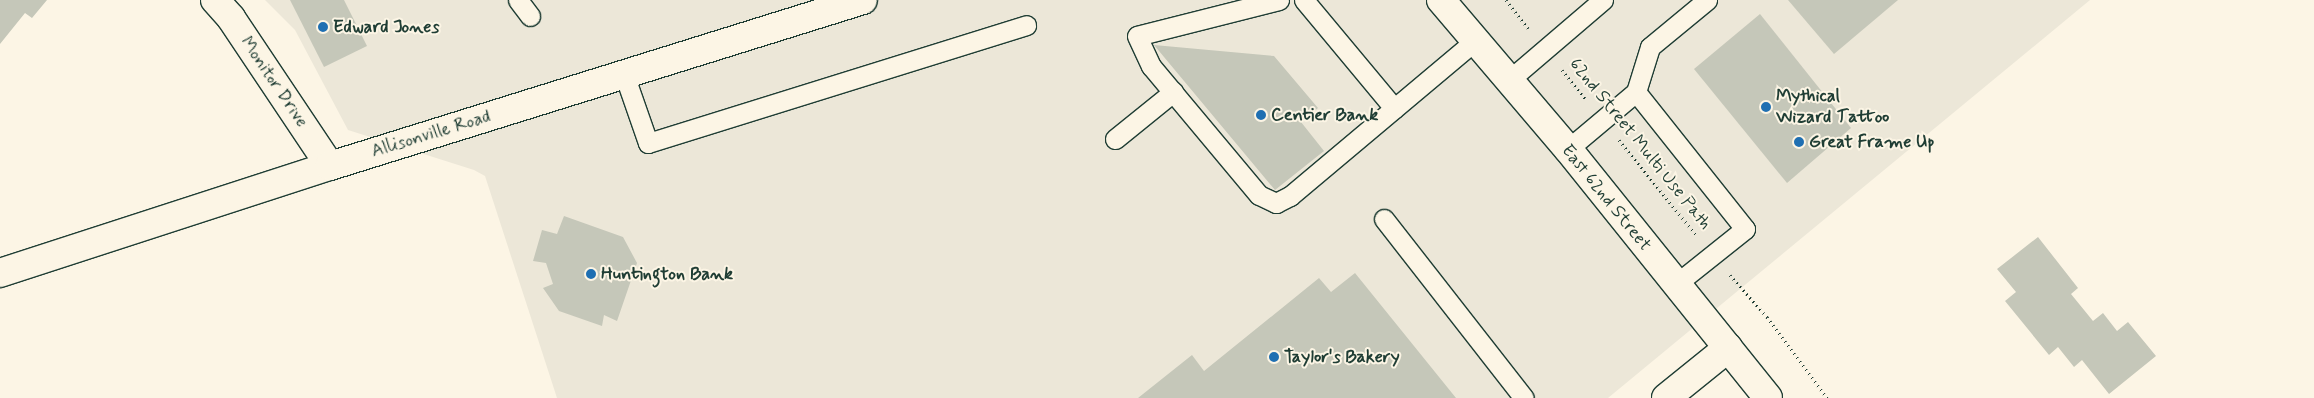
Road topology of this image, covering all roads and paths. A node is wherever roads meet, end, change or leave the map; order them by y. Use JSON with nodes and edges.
{"nodes":[{"id":1,"x":214,"y":0,"type":"edge"},
{"id":2,"x":518,"y":0,"type":"edge"},
{"id":3,"x":864,"y":0,"type":"edge"},
{"id":4,"x":1279,"y":0,"type":"edge"},
{"id":5,"x":1304,"y":0,"type":"edge"},
{"id":6,"x":1441,"y":0,"type":"edge"},
{"id":7,"x":1506,"y":0,"type":"edge"},
{"id":8,"x":1603,"y":0,"type":"edge"},
{"id":9,"x":1707,"y":0,"type":"edge"},
{"id":10,"x":530,"y":16,"type":"dead end"},
{"id":11,"x":1026,"y":26,"type":"dead end"},
{"id":12,"x":1474,"y":41,"type":"junction"},
{"id":13,"x":1545,"y":49,"type":"junction"},
{"id":14,"x":624,"y":74,"type":"junction"},
{"id":15,"x":1508,"y":81,"type":"junction"},
{"id":16,"x":1173,"y":92,"type":"junction"},
{"id":17,"x":1636,"y":92,"type":"junction"},
{"id":18,"x":1394,"y":108,"type":"junction"},
{"id":19,"x":1603,"y":120,"type":"junction"},
{"id":20,"x":1115,"y":139,"type":"dead end"},
{"id":21,"x":1568,"y":149,"type":"junction"},
{"id":22,"x":330,"y":166,"type":"junction"},
{"id":23,"x":1384,"y":219,"type":"dead end"},
{"id":24,"x":1712,"y":255,"type":"junction"},
{"id":25,"x":0,"y":273,"type":"edge"},
{"id":26,"x":1676,"y":284,"type":"junction"},
{"id":27,"x":1728,"y":348,"type":"junction"},
{"id":28,"x":1524,"y":398,"type":"edge"},
{"id":29,"x":1666,"y":398,"type":"edge"},
{"id":30,"x":1768,"y":398,"type":"edge"},
{"id":31,"x":1828,"y":398,"type":"edge"}],
"edges":[{"from":1,"to":22,"type":"main road","name":"Monitor Drive"},
{"from":2,"to":10,"type":"lane"},
{"from":3,"to":14,"type":"main road","name":"Allisonville Road"},
{"from":4,"to":16,"type":"lane"},
{"from":5,"to":18,"type":"lane"},
{"from":6,"to":12,"type":"main road","name":"East 62nd Street"},
{"from":7,"to":13,"type":"path","name":"62nd Street Multi Use Path"},
{"from":8,"to":13,"type":"lane"},
{"from":9,"to":17,"type":"lane"},
{"from":11,"to":14,"type":"lane"},
{"from":12,"to":15,"type":"main road","name":"East 62nd Street"},
{"from":12,"to":18,"type":"lane"},
{"from":13,"to":15,"type":"lane"},
{"from":13,"to":19,"type":"path","name":"62nd Street Multi Use Path"},
{"from":14,"to":22,"type":"main road","name":"Allisonville Road"},
{"from":15,"to":21,"type":"main road","name":"East 62nd Street"},
{"from":16,"to":18,"type":"lane"},
{"from":16,"to":20,"type":"lane"},
{"from":17,"to":19,"type":"lane"},
{"from":17,"to":24,"type":"lane"},
{"from":19,"to":21,"type":"lane"},
{"from":19,"to":24,"type":"path","name":"62nd Street Multi Use Path"},
{"from":21,"to":26,"type":"main road","name":"East 62nd Street"},
{"from":22,"to":25,"type":"main road","name":"Allisonville Road"},
{"from":23,"to":28,"type":"lane"},
{"from":24,"to":26,"type":"lane"},
{"from":24,"to":31,"type":"path","name":"62nd Street Multi Use Path"},
{"from":26,"to":27,"type":"main road","name":"East 62nd Street"},
{"from":27,"to":29,"type":"main road"},
{"from":27,"to":30,"type":"main road","name":"East 62nd Street"}]}
